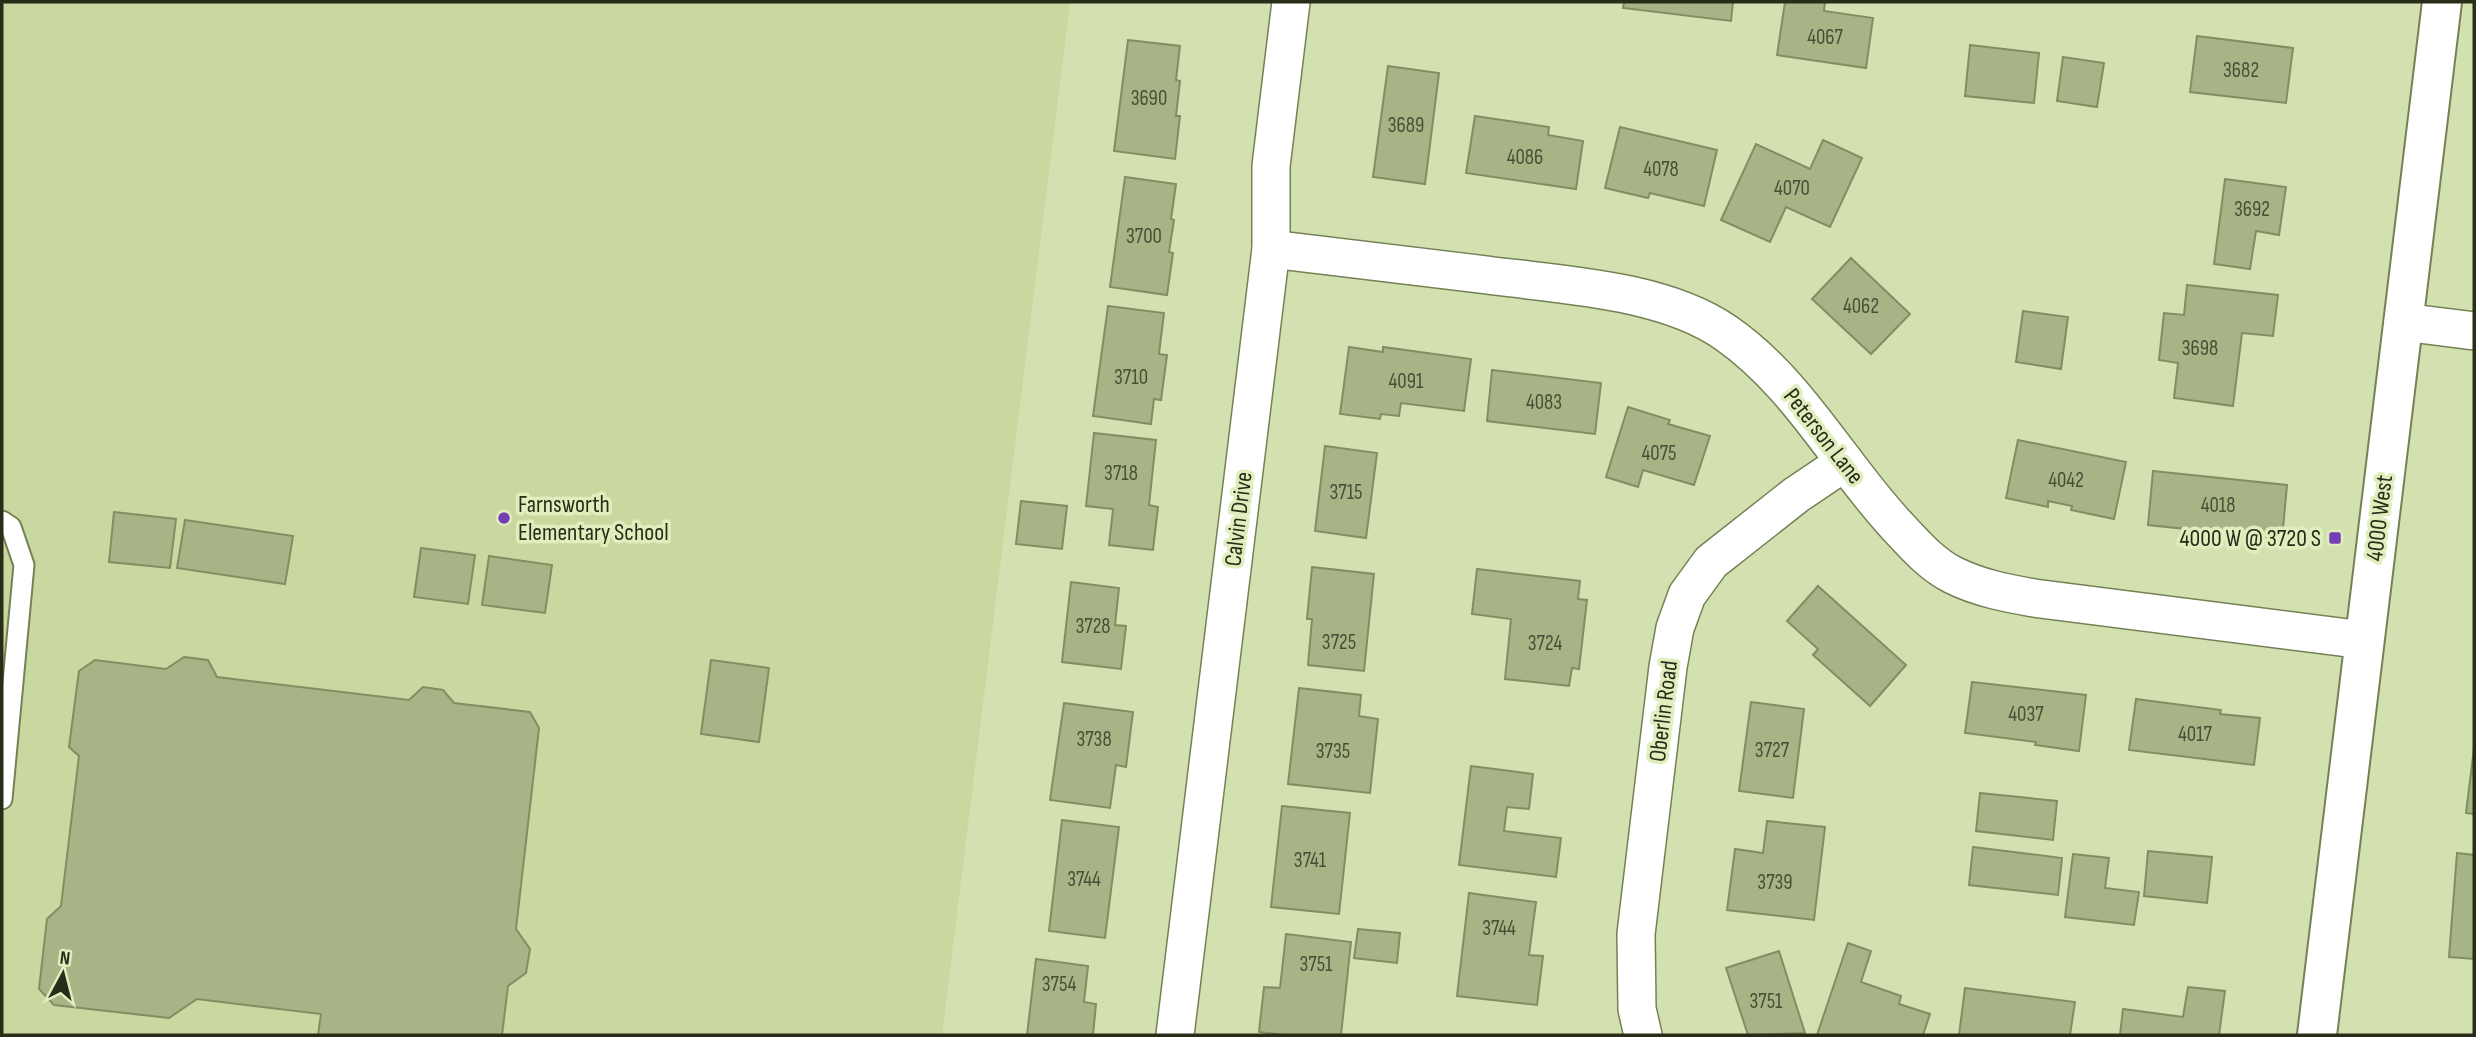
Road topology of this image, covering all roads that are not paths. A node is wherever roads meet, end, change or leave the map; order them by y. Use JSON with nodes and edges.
{"nodes":[{"id":1,"x":1291,"y":2,"type":"edge"},
{"id":2,"x":2442,"y":2,"type":"edge"},
{"id":3,"x":1271,"y":249,"type":"junction"},
{"id":4,"x":2403,"y":322,"type":"junction"},
{"id":5,"x":2474,"y":331,"type":"edge"},
{"id":6,"x":1845,"y":462,"type":"junction"},
{"id":7,"x":2,"y":521,"type":"edge"},
{"id":8,"x":2364,"y":640,"type":"junction"},
{"id":9,"x":2,"y":799,"type":"edge"},
{"id":10,"x":1175,"y":1035,"type":"edge"},
{"id":11,"x":1643,"y":1035,"type":"edge"},
{"id":12,"x":2317,"y":1035,"type":"edge"}],
"edges":[{"from":1,"to":3,"type":"street","name":"Calvin Drive"},
{"from":2,"to":4,"type":"street","name":"4000 West"},
{"from":3,"to":6,"type":"street","name":"Peterson Lane"},
{"from":3,"to":10,"type":"street","name":"Calvin Drive"},
{"from":4,"to":5,"type":"street"},
{"from":4,"to":8,"type":"street","name":"4000 West"},
{"from":6,"to":8,"type":"street","name":"Peterson Lane"},
{"from":6,"to":11,"type":"street","name":"Oberlin Road"},
{"from":7,"to":9,"type":"lane"},
{"from":8,"to":12,"type":"street","name":"4000 West"}]}
